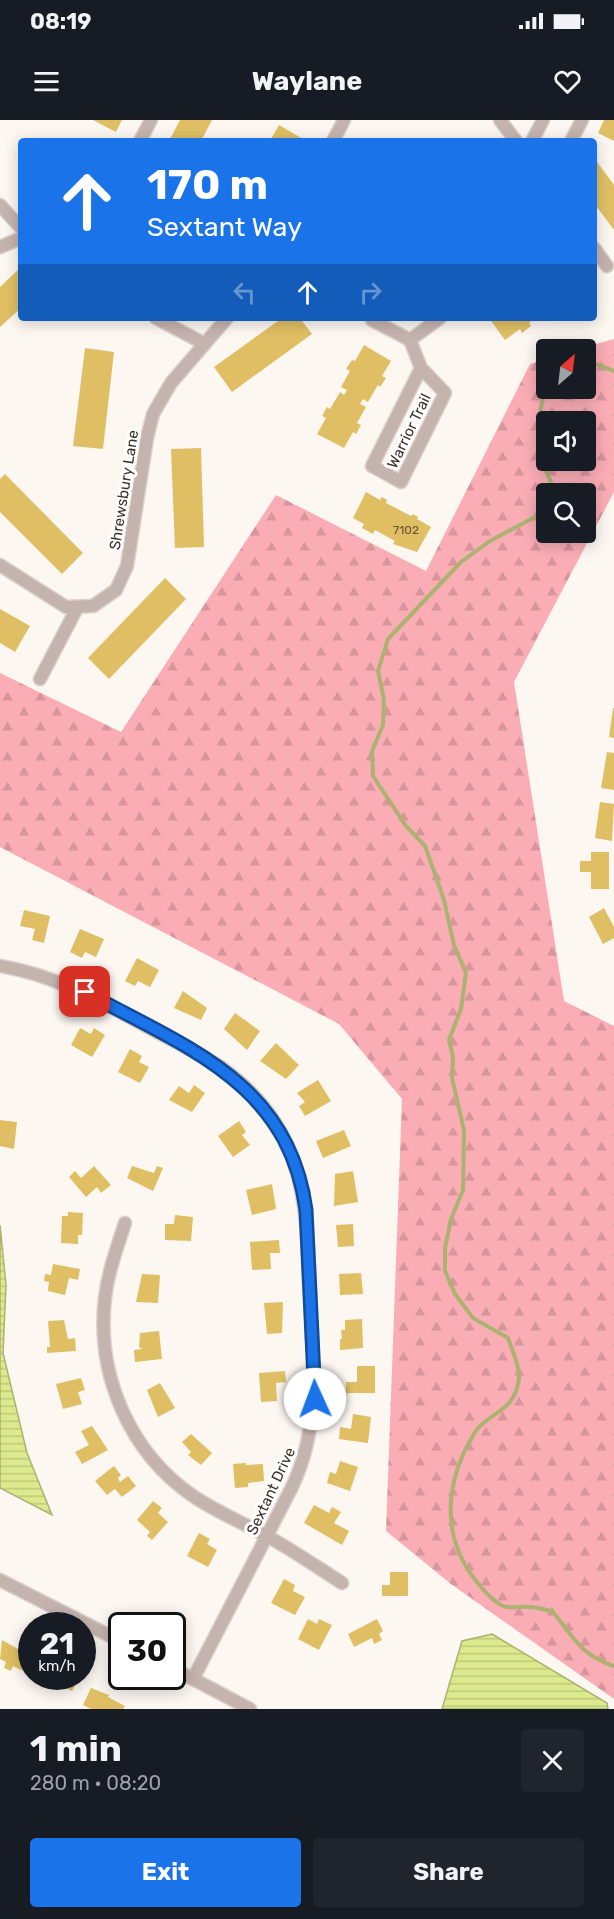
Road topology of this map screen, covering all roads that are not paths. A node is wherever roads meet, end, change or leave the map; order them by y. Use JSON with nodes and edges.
{"nodes":[{"id":1,"x":151,"y":120,"type":"edge"},
{"id":2,"x":344,"y":120,"type":"edge"},
{"id":3,"x":500,"y":120,"type":"edge"},
{"id":4,"x":543,"y":120,"type":"edge"},
{"id":5,"x":582,"y":120,"type":"edge"},
{"id":6,"x":142,"y":138,"type":"edge"},
{"id":7,"x":335,"y":138,"type":"edge"},
{"id":8,"x":514,"y":138,"type":"edge"},
{"id":9,"x":534,"y":138,"type":"edge"},
{"id":10,"x":572,"y":138,"type":"edge"},
{"id":11,"x":0,"y":205,"type":"edge"},
{"id":12,"x":18,"y":225,"type":"edge"},
{"id":13,"x":18,"y":239,"type":"edge"},
{"id":14,"x":0,"y":247,"type":"edge"},
{"id":15,"x":597,"y":252,"type":"edge"},
{"id":16,"x":607,"y":266,"type":"dead end"},
{"id":17,"x":162,"y":321,"type":"edge"},
{"id":18,"x":225,"y":321,"type":"edge"},
{"id":19,"x":374,"y":321,"type":"edge"},
{"id":20,"x":436,"y":321,"type":"edge"},
{"id":21,"x":410,"y":340,"type":"junction"},
{"id":22,"x":205,"y":344,"type":"junction"},
{"id":23,"x":421,"y":368,"type":"junction"},
{"id":24,"x":0,"y":565,"type":"edge"},
{"id":25,"x":77,"y":608,"type":"junction"},
{"id":26,"x":40,"y":680,"type":"dead end"},
{"id":27,"x":0,"y":966,"type":"edge"},
{"id":28,"x":125,"y":1223,"type":"dead end"},
{"id":29,"x":267,"y":1536,"type":"junction"},
{"id":30,"x":0,"y":1580,"type":"edge"},
{"id":31,"x":342,"y":1583,"type":"dead end"},
{"id":32,"x":108,"y":1635,"type":"edge"},
{"id":33,"x":186,"y":1675,"type":"edge"},
{"id":34,"x":194,"y":1679,"type":"junction"},
{"id":35,"x":250,"y":1709,"type":"edge"}],
"edges":[{"from":1,"to":6,"type":"street"},
{"from":2,"to":7,"type":"street"},
{"from":3,"to":8,"type":"street"},
{"from":4,"to":9,"type":"street"},
{"from":5,"to":10,"type":"street"},
{"from":11,"to":12,"type":"street"},
{"from":13,"to":14,"type":"street"},
{"from":15,"to":16,"type":"street"},
{"from":17,"to":22,"type":"street"},
{"from":18,"to":22,"type":"street","name":"Shrewsbury Lane"},
{"from":19,"to":21,"type":"street"},
{"from":20,"to":21,"type":"street"},
{"from":21,"to":23,"type":"street","name":"Warrior Trail"},
{"from":22,"to":25,"type":"street","name":"Shrewsbury Lane"},
{"from":23,"to":23,"type":"street","name":"Warrior Trail"},
{"from":24,"to":25,"type":"street"},
{"from":25,"to":26,"type":"street"},
{"from":27,"to":29,"type":"street","name":"Sextant Drive"},
{"from":28,"to":29,"type":"street"},
{"from":29,"to":31,"type":"street"},
{"from":29,"to":34,"type":"street","name":"Sextant Drive"},
{"from":30,"to":32,"type":"street"},
{"from":33,"to":34,"type":"street"},
{"from":34,"to":35,"type":"street"}]}
